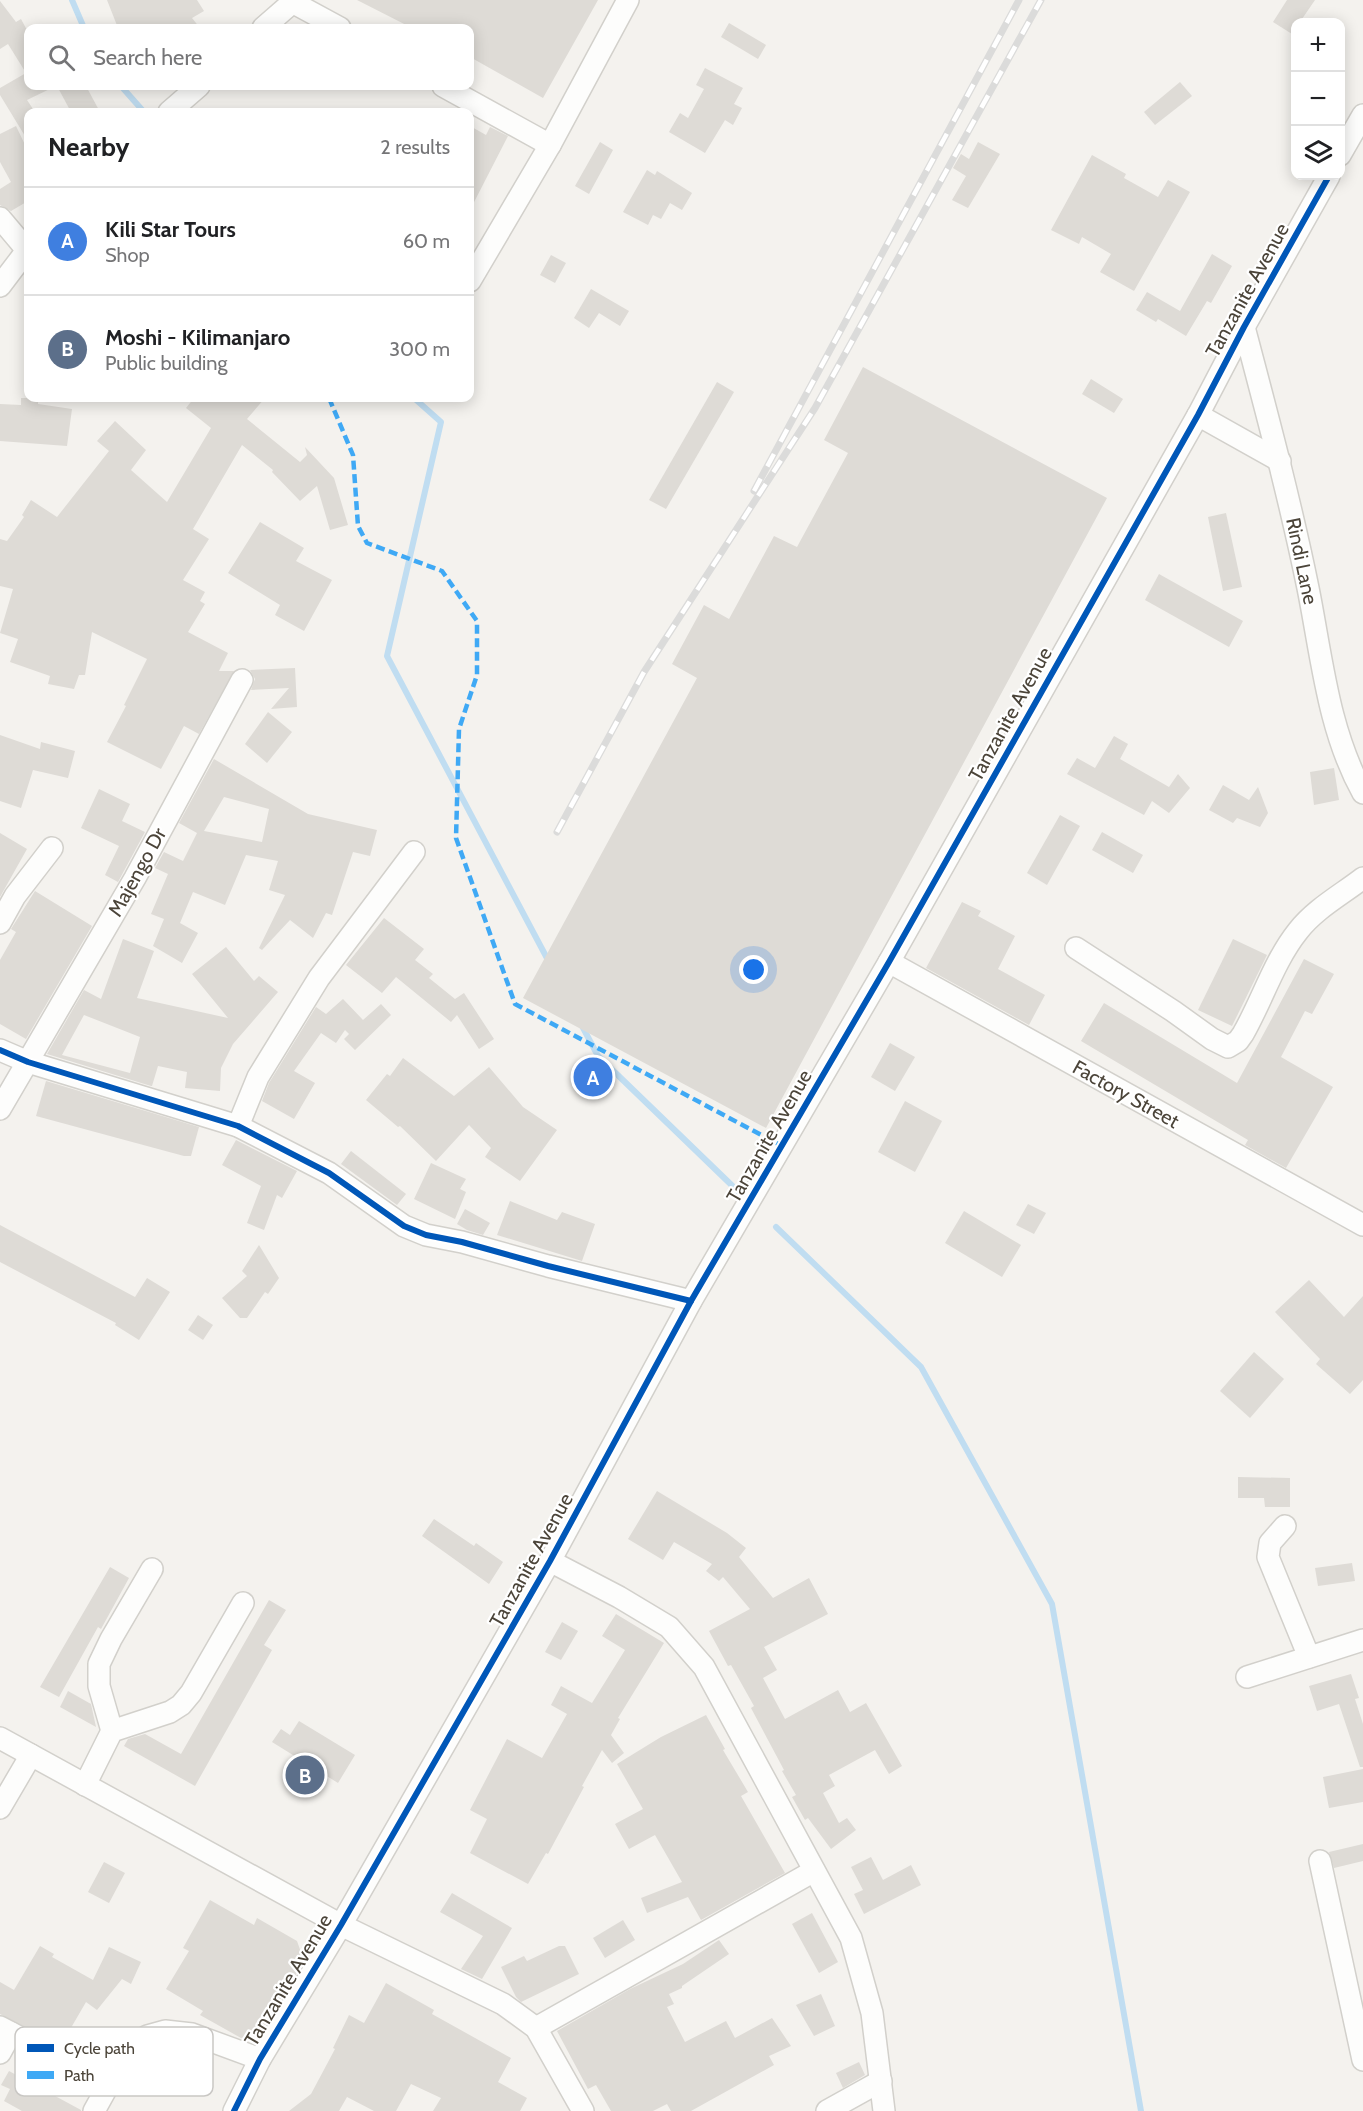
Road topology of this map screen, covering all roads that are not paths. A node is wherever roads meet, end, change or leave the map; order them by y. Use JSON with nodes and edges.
{"nodes":[{"id":1,"x":628,"y":0,"type":"edge"},
{"id":2,"x":293,"y":1,"type":"edge"},
{"id":3,"x":267,"y":24,"type":"edge"},
{"id":4,"x":333,"y":24,"type":"edge"},
{"id":5,"x":194,"y":90,"type":"edge"},
{"id":6,"x":450,"y":90,"type":"edge"},
{"id":7,"x":174,"y":108,"type":"edge"},
{"id":8,"x":1363,"y":115,"type":"edge"},
{"id":9,"x":550,"y":145,"type":"junction"},
{"id":10,"x":1345,"y":148,"type":"edge"},
{"id":11,"x":1327,"y":180,"type":"edge"},
{"id":12,"x":0,"y":218,"type":"edge"},
{"id":13,"x":24,"y":245,"type":"edge"},
{"id":14,"x":24,"y":254,"type":"edge"},
{"id":15,"x":474,"y":274,"type":"edge"},
{"id":16,"x":0,"y":286,"type":"edge"},
{"id":17,"x":1244,"y":327,"type":"junction"},
{"id":18,"x":1198,"y":415,"type":"junction"},
{"id":19,"x":1280,"y":461,"type":"junction"},
{"id":20,"x":242,"y":680,"type":"dead end"},
{"id":21,"x":1363,"y":793,"type":"edge"},
{"id":22,"x":52,"y":848,"type":"dead end"},
{"id":23,"x":414,"y":852,"type":"dead end"},
{"id":24,"x":1363,"y":878,"type":"edge"},
{"id":25,"x":0,"y":924,"type":"edge"},
{"id":26,"x":1076,"y":948,"type":"dead end"},
{"id":27,"x":889,"y":962,"type":"junction"},
{"id":28,"x":0,"y":1050,"type":"edge"},
{"id":29,"x":28,"y":1062,"type":"junction"},
{"id":30,"x":0,"y":1108,"type":"edge"},
{"id":31,"x":238,"y":1126,"type":"junction"},
{"id":32,"x":1363,"y":1225,"type":"edge"},
{"id":33,"x":691,"y":1301,"type":"junction"},
{"id":34,"x":1285,"y":1526,"type":"dead end"},
{"id":35,"x":550,"y":1561,"type":"junction"},
{"id":36,"x":152,"y":1569,"type":"dead end"},
{"id":37,"x":243,"y":1603,"type":"dead end"},
{"id":38,"x":1363,"y":1640,"type":"edge"},
{"id":39,"x":1309,"y":1657,"type":"junction"},
{"id":40,"x":1247,"y":1677,"type":"dead end"},
{"id":41,"x":112,"y":1731,"type":"junction"},
{"id":42,"x":0,"y":1737,"type":"edge"},
{"id":43,"x":31,"y":1755,"type":"junction"},
{"id":44,"x":85,"y":1785,"type":"junction"},
{"id":45,"x":0,"y":1808,"type":"edge"},
{"id":46,"x":1320,"y":1861,"type":"dead end"},
{"id":47,"x":814,"y":1871,"type":"junction"},
{"id":48,"x":340,"y":1926,"type":"junction"},
{"id":49,"x":536,"y":2028,"type":"junction"},
{"id":50,"x":5,"y":2030,"type":"edge"},
{"id":51,"x":213,"y":2042,"type":"edge"},
{"id":52,"x":0,"y":2053,"type":"edge"},
{"id":53,"x":260,"y":2059,"type":"junction"},
{"id":54,"x":1363,"y":2060,"type":"edge"},
{"id":55,"x":881,"y":2081,"type":"junction"},
{"id":56,"x":102,"y":2096,"type":"edge"},
{"id":57,"x":94,"y":2111,"type":"edge"},
{"id":58,"x":234,"y":2111,"type":"edge"},
{"id":59,"x":583,"y":2111,"type":"edge"},
{"id":60,"x":827,"y":2111,"type":"edge"},
{"id":61,"x":885,"y":2111,"type":"edge"}],
"edges":[{"from":1,"to":9,"type":"street"},
{"from":2,"to":3,"type":"street"},
{"from":2,"to":4,"type":"street"},
{"from":5,"to":7,"type":"street"},
{"from":6,"to":9,"type":"street"},
{"from":8,"to":10,"type":"street"},
{"from":9,"to":15,"type":"street"},
{"from":11,"to":17,"type":"street","name":"Tanzanite Avenue"},
{"from":12,"to":13,"type":"street"},
{"from":14,"to":16,"type":"street"},
{"from":17,"to":18,"type":"street","name":"Tanzanite Avenue"},
{"from":17,"to":19,"type":"street","name":"Rindi Lane"},
{"from":18,"to":19,"type":"street"},
{"from":18,"to":27,"type":"street","name":"Tanzanite Avenue"},
{"from":19,"to":21,"type":"street","name":"Rindi Lane"},
{"from":20,"to":29,"type":"street","name":"Majengo Dr"},
{"from":22,"to":25,"type":"street"},
{"from":23,"to":31,"type":"street"},
{"from":24,"to":26,"type":"street"},
{"from":27,"to":32,"type":"street","name":"Factory Street"},
{"from":27,"to":33,"type":"street","name":"Tanzanite Avenue"},
{"from":28,"to":29,"type":"street"},
{"from":29,"to":30,"type":"street","name":"Majengo Dr"},
{"from":29,"to":31,"type":"street"},
{"from":31,"to":33,"type":"street"},
{"from":33,"to":35,"type":"street","name":"Tanzanite Avenue"},
{"from":34,"to":39,"type":"street"},
{"from":35,"to":47,"type":"street"},
{"from":35,"to":48,"type":"street","name":"Tanzanite Avenue"},
{"from":36,"to":41,"type":"street"},
{"from":37,"to":41,"type":"street"},
{"from":38,"to":39,"type":"street"},
{"from":39,"to":40,"type":"street"},
{"from":41,"to":44,"type":"street"},
{"from":42,"to":43,"type":"street"},
{"from":43,"to":44,"type":"street"},
{"from":43,"to":45,"type":"street"},
{"from":44,"to":48,"type":"street"},
{"from":46,"to":54,"type":"street"},
{"from":47,"to":49,"type":"street"},
{"from":47,"to":55,"type":"street"},
{"from":48,"to":49,"type":"street"},
{"from":48,"to":53,"type":"street","name":"Tanzanite Avenue"},
{"from":49,"to":59,"type":"street"},
{"from":50,"to":52,"type":"street"},
{"from":51,"to":53,"type":"street"},
{"from":53,"to":58,"type":"street","name":"Tanzanite Avenue"},
{"from":55,"to":60,"type":"street"},
{"from":55,"to":61,"type":"street"},
{"from":56,"to":57,"type":"street"}]}
